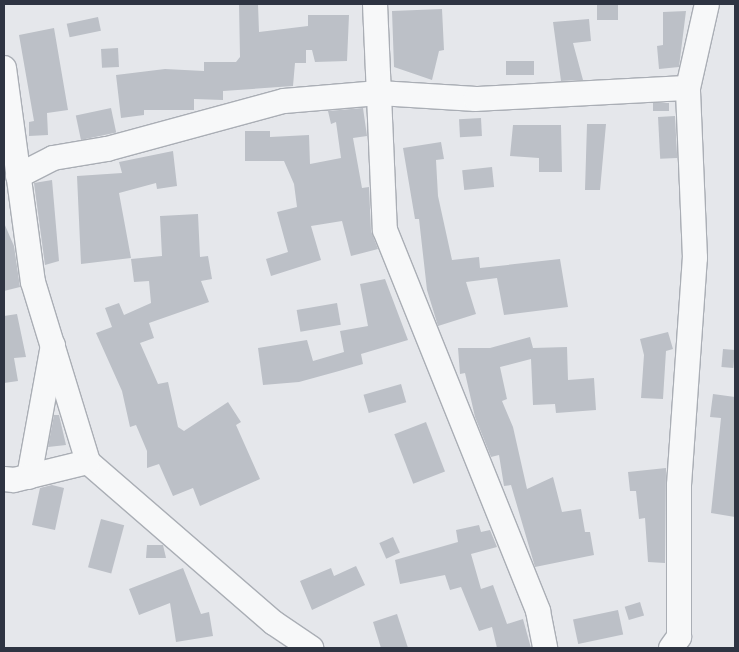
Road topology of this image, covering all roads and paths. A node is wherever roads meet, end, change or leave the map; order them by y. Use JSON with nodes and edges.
{"nodes":[{"id":1,"x":376,"y":4,"type":"edge"},
{"id":2,"x":707,"y":4,"type":"edge"},
{"id":3,"x":4,"y":68,"type":"edge"},
{"id":4,"x":688,"y":88,"type":"junction"},
{"id":5,"x":379,"y":93,"type":"junction"},
{"id":6,"x":18,"y":176,"type":"junction"},
{"id":7,"x":52,"y":345,"type":"junction"},
{"id":8,"x":88,"y":462,"type":"junction"},
{"id":9,"x":29,"y":477,"type":"junction"},
{"id":10,"x":4,"y":479,"type":"edge"},
{"id":11,"x":311,"y":648,"type":"edge"},
{"id":12,"x":545,"y":648,"type":"edge"},
{"id":13,"x":671,"y":648,"type":"edge"}],
"edges":[{"from":1,"to":5,"type":"street"},
{"from":2,"to":4,"type":"street"},
{"from":3,"to":6,"type":"street"},
{"from":4,"to":5,"type":"street"},
{"from":4,"to":13,"type":"street"},
{"from":5,"to":6,"type":"street"},
{"from":5,"to":12,"type":"street"},
{"from":6,"to":7,"type":"street"},
{"from":7,"to":8,"type":"street"},
{"from":7,"to":9,"type":"street"},
{"from":8,"to":9,"type":"street"},
{"from":8,"to":11,"type":"street"},
{"from":9,"to":10,"type":"street"}]}
